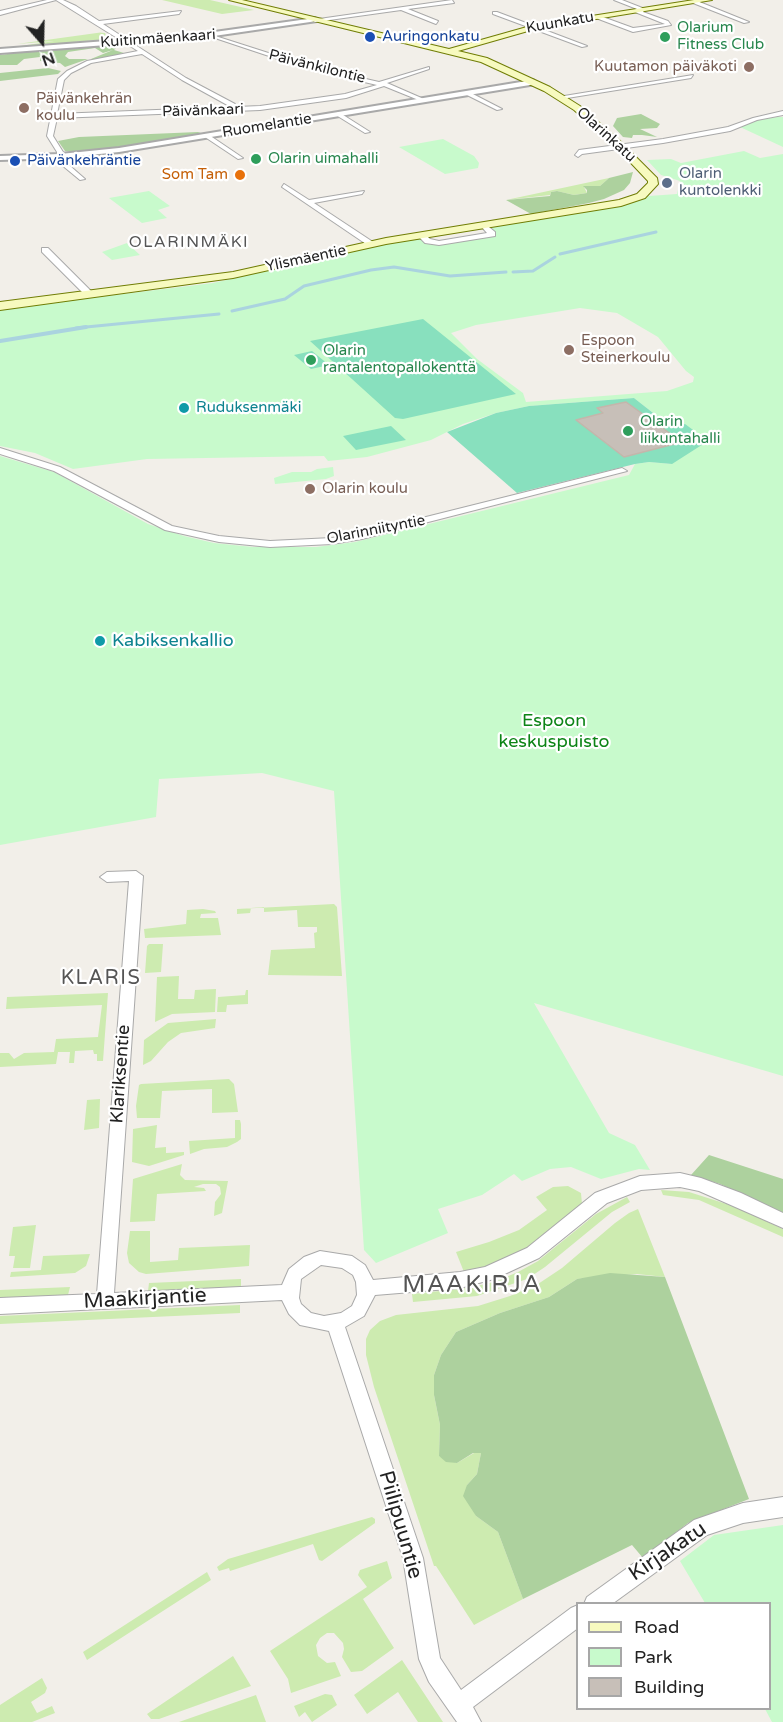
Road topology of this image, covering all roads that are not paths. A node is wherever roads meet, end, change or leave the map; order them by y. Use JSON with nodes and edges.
{"nodes":[{"id":1,"x":53,"y":0,"type":"edge"},
{"id":2,"x":59,"y":0,"type":"edge"},
{"id":3,"x":233,"y":0,"type":"edge"},
{"id":4,"x":617,"y":0,"type":"edge"},
{"id":5,"x":708,"y":0,"type":"edge"},
{"id":6,"x":452,"y":2,"type":"dead end"},
{"id":7,"x":695,"y":2,"type":"junction"},
{"id":8,"x":400,"y":8,"type":"junction"},
{"id":9,"x":640,"y":10,"type":"junction"},
{"id":10,"x":179,"y":12,"type":"dead end"},
{"id":11,"x":0,"y":13,"type":"edge"},
{"id":12,"x":495,"y":13,"type":"dead end"},
{"id":13,"x":353,"y":15,"type":"junction"},
{"id":14,"x":598,"y":17,"type":"junction"},
{"id":15,"x":364,"y":19,"type":"dead end"},
{"id":16,"x":315,"y":20,"type":"junction"},
{"id":17,"x":436,"y":22,"type":"dead end"},
{"id":18,"x":746,"y":22,"type":"dead end"},
{"id":19,"x":98,"y":23,"type":"junction"},
{"id":20,"x":534,"y":27,"type":"junction"},
{"id":21,"x":125,"y":28,"type":"dead end"},
{"id":22,"x":109,"y":30,"type":"junction"},
{"id":23,"x":211,"y":35,"type":"junction"},
{"id":24,"x":129,"y":42,"type":"junction"},
{"id":25,"x":584,"y":46,"type":"dead end"},
{"id":26,"x":0,"y":51,"type":"edge"},
{"id":27,"x":142,"y":52,"type":"junction"},
{"id":28,"x":453,"y":52,"type":"junction"},
{"id":29,"x":427,"y":68,"type":"dead end"},
{"id":30,"x":691,"y":75,"type":"dead end"},
{"id":31,"x":532,"y":82,"type":"junction"},
{"id":32,"x":383,"y":84,"type":"junction"},
{"id":33,"x":467,"y":93,"type":"junction"},
{"id":34,"x":561,"y":97,"type":"junction"},
{"id":35,"x":423,"y":100,"type":"junction"},
{"id":36,"x":236,"y":110,"type":"junction"},
{"id":37,"x":499,"y":110,"type":"dead end"},
{"id":38,"x":783,"y":113,"type":"edge"},
{"id":39,"x":338,"y":114,"type":"junction"},
{"id":40,"x":54,"y":116,"type":"junction"},
{"id":41,"x":367,"y":132,"type":"dead end"},
{"id":42,"x":207,"y":136,"type":"junction"},
{"id":43,"x":620,"y":146,"type":"junction"},
{"id":44,"x":578,"y":155,"type":"dead end"},
{"id":45,"x":60,"y":156,"type":"junction"},
{"id":46,"x":0,"y":158,"type":"edge"},
{"id":47,"x":240,"y":158,"type":"dead end"},
{"id":48,"x":82,"y":179,"type":"dead end"},
{"id":49,"x":284,"y":186,"type":"dead end"},
{"id":50,"x":362,"y":192,"type":"dead end"},
{"id":51,"x":641,"y":192,"type":"joint"},
{"id":52,"x":308,"y":202,"type":"junction"},
{"id":53,"x":372,"y":244,"type":"junction"},
{"id":54,"x":45,"y":250,"type":"dead end"},
{"id":55,"x":90,"y":295,"type":"junction"},
{"id":56,"x":0,"y":306,"type":"edge"},
{"id":57,"x":0,"y":451,"type":"edge"},
{"id":58,"x":622,"y":471,"type":"dead end"},
{"id":59,"x":107,"y":877,"type":"dead end"},
{"id":60,"x":783,"y":1221,"type":"edge"},
{"id":61,"x":366,"y":1288,"type":"junction"},
{"id":62,"x":289,"y":1292,"type":"junction"},
{"id":63,"x":105,"y":1301,"type":"junction"},
{"id":64,"x":0,"y":1306,"type":"edge"},
{"id":65,"x":335,"y":1323,"type":"junction"},
{"id":66,"x":783,"y":1507,"type":"edge"},
{"id":67,"x":597,"y":1602,"type":"edge"},
{"id":68,"x":576,"y":1617,"type":"edge"},
{"id":69,"x":464,"y":1714,"type":"edge"}],
"edges":[{"from":1,"to":11,"type":"street"},
{"from":2,"to":19,"type":"street"},
{"from":3,"to":16,"type":"main road","name":"Olarinkatu"},
{"from":4,"to":9,"type":"street"},
{"from":5,"to":7,"type":"main road","name":"Kuunkatu"},
{"from":6,"to":8,"type":"street"},
{"from":7,"to":9,"type":"main road","name":"Kuunkatu"},
{"from":7,"to":18,"type":"street"},
{"from":8,"to":13,"type":"street"},
{"from":8,"to":17,"type":"street"},
{"from":9,"to":14,"type":"main road","name":"Kuunkatu"},
{"from":9,"to":14,"type":"street"},
{"from":10,"to":19,"type":"street"},
{"from":12,"to":20,"type":"street"},
{"from":13,"to":15,"type":"street"},
{"from":13,"to":16,"type":"street"},
{"from":14,"to":20,"type":"main road","name":"Kuunkatu"},
{"from":16,"to":23,"type":"street","name":"Kuitinmäenkaari"},
{"from":16,"to":28,"type":"main road","name":"Olarinkatu"},
{"from":19,"to":22,"type":"street"},
{"from":20,"to":25,"type":"street"},
{"from":20,"to":28,"type":"main road","name":"Kuunkatu"},
{"from":21,"to":22,"type":"street"},
{"from":22,"to":24,"type":"street"},
{"from":23,"to":24,"type":"street","name":"Kuitinmäenkaari"},
{"from":23,"to":32,"type":"street","name":"Päivänkilontie"},
{"from":24,"to":26,"type":"street","name":"Kuitinmäenkaari"},
{"from":24,"to":27,"type":"street"},
{"from":27,"to":36,"type":"street"},
{"from":27,"to":40,"type":"street"},
{"from":28,"to":31,"type":"main road","name":"Olarinkatu"},
{"from":29,"to":32,"type":"street","name":"Päivänkaari"},
{"from":30,"to":34,"type":"street"},
{"from":31,"to":33,"type":"street","name":"Ruomelantie"},
{"from":31,"to":34,"type":"main road","name":"Olarinkatu"},
{"from":32,"to":35,"type":"street","name":"Päivänkilontie"},
{"from":32,"to":36,"type":"street","name":"Päivänkaari"},
{"from":33,"to":35,"type":"street","name":"Ruomelantie"},
{"from":33,"to":37,"type":"street"},
{"from":34,"to":43,"type":"main road","name":"Olarinkatu"},
{"from":35,"to":39,"type":"street","name":"Ruomelantie"},
{"from":36,"to":40,"type":"street","name":"Päivänkaari"},
{"from":38,"to":43,"type":"street"},
{"from":39,"to":41,"type":"street"},
{"from":39,"to":42,"type":"street","name":"Ruomelantie"},
{"from":40,"to":45,"type":"street"},
{"from":42,"to":45,"type":"street","name":"Ruomelantie"},
{"from":42,"to":47,"type":"street"},
{"from":43,"to":44,"type":"street"},
{"from":43,"to":51,"type":"main road","name":"Olarinkatu"},
{"from":45,"to":46,"type":"street","name":"Ruomelantie"},
{"from":45,"to":48,"type":"street"},
{"from":49,"to":52,"type":"street"},
{"from":50,"to":52,"type":"street"},
{"from":51,"to":53,"type":"main road","name":"Ylismäentie"},
{"from":52,"to":53,"type":"street"},
{"from":53,"to":55,"type":"main road","name":"Ylismäentie"},
{"from":54,"to":55,"type":"street"},
{"from":55,"to":56,"type":"main road","name":"Ylismäentie"},
{"from":57,"to":58,"type":"street","name":"Olarinniityntie"},
{"from":59,"to":63,"type":"street","name":"Klariksentie"},
{"from":60,"to":61,"type":"street"},
{"from":61,"to":62,"type":"street"},
{"from":61,"to":65,"type":"street"},
{"from":62,"to":63,"type":"street","name":"Maakirjantie"},
{"from":62,"to":65,"type":"street"},
{"from":63,"to":64,"type":"street","name":"Maakirjantie"},
{"from":65,"to":69,"type":"street","name":"Piilipuuntie"},
{"from":66,"to":67,"type":"street","name":"Kirjakatu"},
{"from":68,"to":69,"type":"street"}]}
